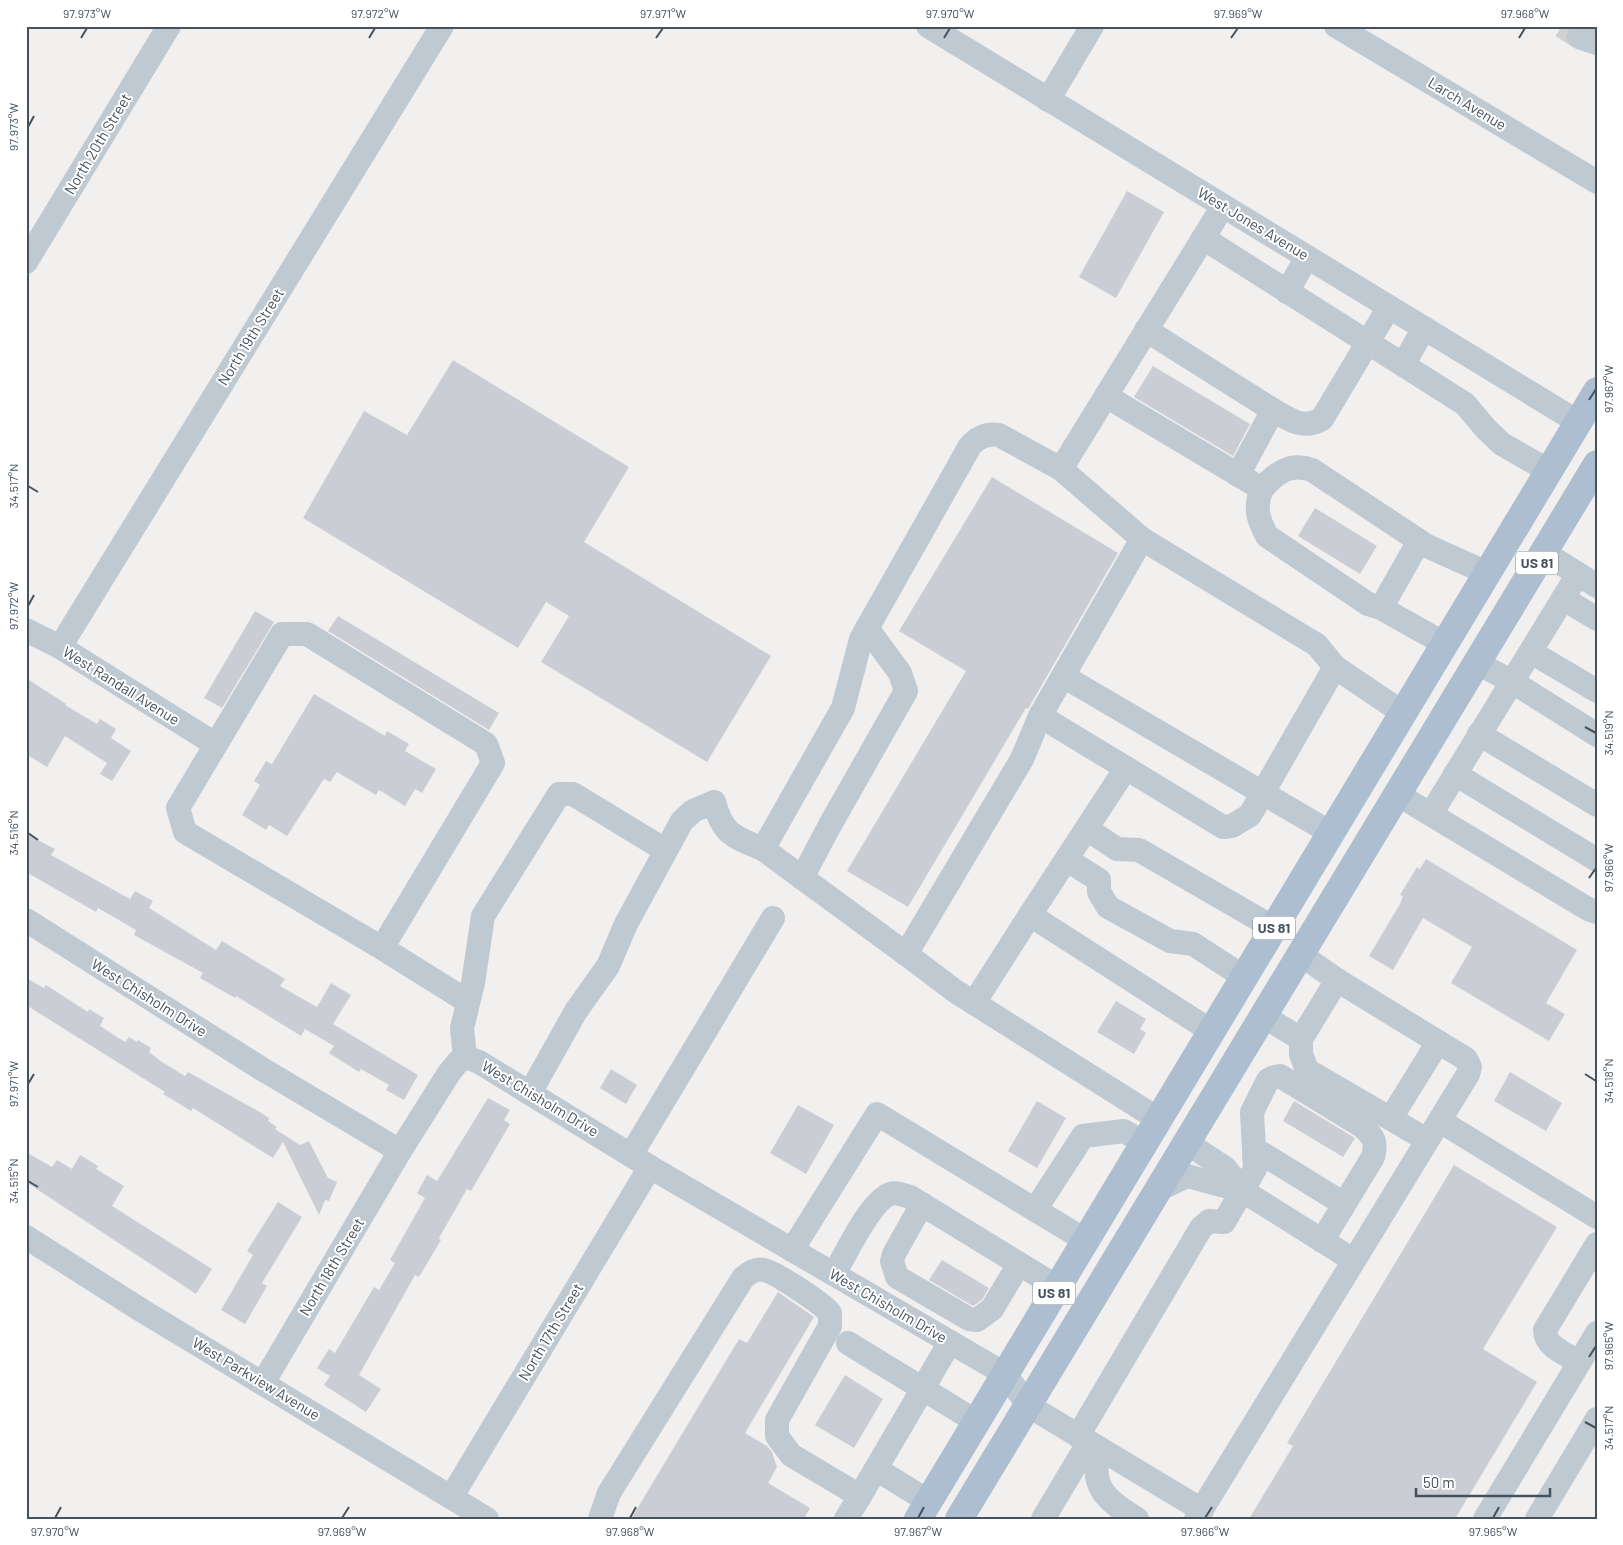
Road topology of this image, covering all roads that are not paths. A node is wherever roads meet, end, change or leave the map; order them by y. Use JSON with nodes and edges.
{"nodes":[{"id":1,"x":169,"y":26,"type":"edge"},
{"id":2,"x":442,"y":26,"type":"edge"},
{"id":3,"x":928,"y":26,"type":"edge"},
{"id":4,"x":1092,"y":26,"type":"edge"},
{"id":5,"x":1336,"y":26,"type":"edge"},
{"id":6,"x":1048,"y":100,"type":"junction"},
{"id":7,"x":1597,"y":182,"type":"edge"},
{"id":8,"x":1223,"y":206,"type":"junction"},
{"id":9,"x":1203,"y":238,"type":"junction"},
{"id":10,"x":1307,"y":257,"type":"junction"},
{"id":11,"x":26,"y":262,"type":"edge"},
{"id":12,"x":1287,"y":292,"type":"junction"},
{"id":13,"x":1389,"y":307,"type":"junction"},
{"id":14,"x":1424,"y":328,"type":"junction"},
{"id":15,"x":1146,"y":330,"type":"junction"},
{"id":16,"x":1368,"y":343,"type":"junction"},
{"id":17,"x":1403,"y":365,"type":"junction"},
{"id":18,"x":1597,"y":391,"type":"edge"},
{"id":19,"x":1106,"y":396,"type":"junction"},
{"id":20,"x":1273,"y":410,"type":"junction"},
{"id":21,"x":1578,"y":422,"type":"junction"},
{"id":22,"x":1597,"y":464,"type":"edge"},
{"id":23,"x":1060,"y":469,"type":"junction"},
{"id":24,"x":1549,"y":471,"type":"junction"},
{"id":25,"x":1238,"y":475,"type":"junction"},
{"id":26,"x":1262,"y":489,"type":"junction"},
{"id":27,"x":1142,"y":539,"type":"junction"},
{"id":28,"x":1419,"y":541,"type":"junction"},
{"id":29,"x":1543,"y":552,"type":"junction"},
{"id":30,"x":1487,"y":574,"type":"junction"},
{"id":31,"x":1590,"y":576,"type":"edge"},
{"id":32,"x":1564,"y":599,"type":"junction"},
{"id":33,"x":1381,"y":608,"type":"junction"},
{"id":34,"x":1597,"y":618,"type":"edge"},
{"id":35,"x":867,"y":628,"type":"junction"},
{"id":36,"x":26,"y":630,"type":"edge"},
{"id":37,"x":1445,"y":644,"type":"junction"},
{"id":38,"x":60,"y":647,"type":"junction"},
{"id":39,"x":1531,"y":652,"type":"junction"},
{"id":40,"x":1477,"y":663,"type":"junction"},
{"id":41,"x":1336,"y":667,"type":"junction"},
{"id":42,"x":1063,"y":676,"type":"junction"},
{"id":43,"x":1511,"y":681,"type":"junction"},
{"id":44,"x":1597,"y":691,"type":"edge"},
{"id":45,"x":1403,"y":713,"type":"junction"},
{"id":46,"x":1040,"y":716,"type":"junction"},
{"id":47,"x":1479,"y":734,"type":"junction"},
{"id":48,"x":1597,"y":735,"type":"edge"},
{"id":49,"x":215,"y":744,"type":"junction"},
{"id":50,"x":1126,"y":768,"type":"junction"},
{"id":51,"x":1455,"y":774,"type":"junction"},
{"id":52,"x":1263,"y":794,"type":"junction"},
{"id":53,"x":1397,"y":794,"type":"junction"},
{"id":54,"x":1597,"y":805,"type":"edge"},
{"id":55,"x":1431,"y":814,"type":"junction"},
{"id":56,"x":1087,"y":829,"type":"junction"},
{"id":57,"x":1330,"y":834,"type":"junction"},
{"id":58,"x":1117,"y":849,"type":"junction"},
{"id":59,"x":665,"y":850,"type":"junction"},
{"id":60,"x":763,"y":850,"type":"junction"},
{"id":61,"x":1067,"y":860,"type":"junction"},
{"id":62,"x":1597,"y":860,"type":"edge"},
{"id":63,"x":802,"y":878,"type":"junction"},
{"id":64,"x":1099,"y":880,"type":"junction"},
{"id":65,"x":1597,"y":912,"type":"edge"},
{"id":66,"x":1030,"y":916,"type":"junction"},
{"id":67,"x":773,"y":918,"type":"dead end"},
{"id":68,"x":26,"y":920,"type":"edge"},
{"id":69,"x":1274,"y":928,"type":"junction"},
{"id":70,"x":382,"y":948,"type":"junction"},
{"id":71,"x":906,"y":954,"type":"junction"},
{"id":72,"x":1300,"y":954,"type":"junction"},
{"id":73,"x":1244,"y":977,"type":"junction"},
{"id":74,"x":1337,"y":980,"type":"junction"},
{"id":75,"x":467,"y":1000,"type":"junction"},
{"id":76,"x":974,"y":1003,"type":"junction"},
{"id":77,"x":1263,"y":1016,"type":"junction"},
{"id":78,"x":1211,"y":1031,"type":"junction"},
{"id":79,"x":1301,"y":1040,"type":"junction"},
{"id":80,"x":1438,"y":1042,"type":"junction"},
{"id":81,"x":465,"y":1057,"type":"junction"},
{"id":82,"x":1306,"y":1081,"type":"junction"},
{"id":83,"x":530,"y":1093,"type":"junction"},
{"id":84,"x":1391,"y":1118,"type":"junction"},
{"id":85,"x":1158,"y":1119,"type":"junction"},
{"id":86,"x":1433,"y":1131,"type":"junction"},
{"id":87,"x":1144,"y":1143,"type":"junction"},
{"id":88,"x":1187,"y":1143,"type":"junction"},
{"id":89,"x":400,"y":1151,"type":"junction"},
{"id":90,"x":631,"y":1155,"type":"junction"},
{"id":91,"x":1254,"y":1155,"type":"junction"},
{"id":92,"x":650,"y":1168,"type":"junction"},
{"id":93,"x":1159,"y":1189,"type":"junction"},
{"id":94,"x":1243,"y":1191,"type":"junction"},
{"id":95,"x":922,"y":1204,"type":"junction"},
{"id":96,"x":1344,"y":1204,"type":"junction"},
{"id":97,"x":1035,"y":1210,"type":"junction"},
{"id":98,"x":1597,"y":1217,"type":"edge"},
{"id":99,"x":26,"y":1237,"type":"edge"},
{"id":100,"x":1085,"y":1240,"type":"junction"},
{"id":101,"x":1322,"y":1241,"type":"junction"},
{"id":102,"x":1597,"y":1244,"type":"edge"},
{"id":103,"x":792,"y":1250,"type":"junction"},
{"id":104,"x":1353,"y":1260,"type":"junction"},
{"id":105,"x":1019,"y":1264,"type":"junction"},
{"id":106,"x":834,"y":1274,"type":"junction"},
{"id":107,"x":1057,"y":1287,"type":"junction"},
{"id":108,"x":1597,"y":1333,"type":"edge"},
{"id":109,"x":950,"y":1342,"type":"junction"},
{"id":110,"x":848,"y":1343,"type":"dead end"},
{"id":111,"x":1579,"y":1362,"type":"junction"},
{"id":112,"x":1005,"y":1374,"type":"junction"},
{"id":113,"x":263,"y":1383,"type":"junction"},
{"id":114,"x":923,"y":1389,"type":"junction"},
{"id":115,"x":1029,"y":1406,"type":"junction"},
{"id":116,"x":1597,"y":1419,"type":"edge"},
{"id":117,"x":977,"y":1422,"type":"junction"},
{"id":118,"x":1089,"y":1443,"type":"junction"},
{"id":119,"x":876,"y":1469,"type":"junction"},
{"id":120,"x":452,"y":1496,"type":"junction"},
{"id":121,"x":860,"y":1496,"type":"junction"},
{"id":122,"x":923,"y":1510,"type":"edge"},
{"id":123,"x":1199,"y":1514,"type":"edge"},
{"id":124,"x":1047,"y":1517,"type":"edge"},
{"id":125,"x":487,"y":1519,"type":"edge"},
{"id":126,"x":600,"y":1519,"type":"edge"},
{"id":127,"x":846,"y":1519,"type":"edge"},
{"id":128,"x":959,"y":1519,"type":"edge"},
{"id":129,"x":1137,"y":1519,"type":"edge"},
{"id":130,"x":1485,"y":1519,"type":"edge"},
{"id":131,"x":1537,"y":1519,"type":"edge"}],
"edges":[{"from":1,"to":11,"type":"street","name":"North 20th Street"},
{"from":2,"to":38,"type":"street","name":"North 19th Street"},
{"from":3,"to":6,"type":"street","name":"West Jones Avenue"},
{"from":4,"to":6,"type":"street"},
{"from":5,"to":7,"type":"street","name":"Larch Avenue"},
{"from":6,"to":8,"type":"street","name":"West Jones Avenue"},
{"from":8,"to":9,"type":"street"},
{"from":8,"to":10,"type":"street","name":"West Jones Avenue"},
{"from":9,"to":12,"type":"street"},
{"from":9,"to":15,"type":"street"},
{"from":10,"to":12,"type":"street"},
{"from":10,"to":13,"type":"street","name":"West Jones Avenue"},
{"from":12,"to":16,"type":"street"},
{"from":13,"to":14,"type":"street","name":"West Jones Avenue"},
{"from":13,"to":16,"type":"street"},
{"from":14,"to":17,"type":"street"},
{"from":14,"to":21,"type":"street","name":"West Jones Avenue"},
{"from":15,"to":19,"type":"street"},
{"from":15,"to":20,"type":"street"},
{"from":16,"to":17,"type":"street"},
{"from":16,"to":20,"type":"street"},
{"from":17,"to":24,"type":"street"},
{"from":18,"to":21,"type":"main road","number":"US 81"},
{"from":19,"to":23,"type":"street"},
{"from":19,"to":25,"type":"street"},
{"from":20,"to":25,"type":"street"},
{"from":21,"to":24,"type":"main road","number":"US 81"},
{"from":22,"to":29,"type":"main road","number":"US 81"},
{"from":23,"to":27,"type":"street"},
{"from":23,"to":35,"type":"street"},
{"from":24,"to":30,"type":"main road","number":"US 81"},
{"from":25,"to":26,"type":"street"},
{"from":26,"to":28,"type":"street"},
{"from":26,"to":33,"type":"street"},
{"from":27,"to":41,"type":"street"},
{"from":27,"to":42,"type":"street"},
{"from":28,"to":30,"type":"street"},
{"from":28,"to":33,"type":"street"},
{"from":29,"to":31,"type":"street"},
{"from":29,"to":40,"type":"main road","number":"US 81"},
{"from":30,"to":37,"type":"main road","number":"US 81"},
{"from":31,"to":32,"type":"street"},
{"from":32,"to":34,"type":"street"},
{"from":32,"to":39,"type":"street"},
{"from":33,"to":37,"type":"street"},
{"from":35,"to":60,"type":"street"},
{"from":35,"to":63,"type":"street"},
{"from":36,"to":38,"type":"street","name":"West Randall Avenue"},
{"from":37,"to":40,"type":"main road"},
{"from":37,"to":45,"type":"main road","number":"US 81"},
{"from":38,"to":49,"type":"street","name":"West Randall Avenue"},
{"from":39,"to":43,"type":"street"},
{"from":39,"to":44,"type":"street"},
{"from":40,"to":43,"type":"street"},
{"from":40,"to":53,"type":"main road","number":"US 81"},
{"from":41,"to":45,"type":"street"},
{"from":41,"to":52,"type":"street"},
{"from":42,"to":46,"type":"street"},
{"from":42,"to":52,"type":"street"},
{"from":43,"to":47,"type":"street"},
{"from":43,"to":48,"type":"street"},
{"from":45,"to":57,"type":"main road","number":"US 81"},
{"from":46,"to":50,"type":"street"},
{"from":46,"to":71,"type":"street"},
{"from":47,"to":51,"type":"street"},
{"from":47,"to":54,"type":"street"},
{"from":49,"to":70,"type":"street"},
{"from":49,"to":70,"type":"street"},
{"from":50,"to":52,"type":"street"},
{"from":50,"to":56,"type":"street"},
{"from":51,"to":55,"type":"street"},
{"from":51,"to":62,"type":"street"},
{"from":52,"to":57,"type":"street"},
{"from":53,"to":55,"type":"street"},
{"from":53,"to":72,"type":"main road","number":"US 81"},
{"from":55,"to":65,"type":"street"},
{"from":56,"to":58,"type":"street"},
{"from":56,"to":61,"type":"street"},
{"from":57,"to":69,"type":"main road","number":"US 81"},
{"from":58,"to":64,"type":"street"},
{"from":58,"to":69,"type":"street"},
{"from":59,"to":60,"type":"street"},
{"from":59,"to":75,"type":"street"},
{"from":59,"to":83,"type":"street"},
{"from":60,"to":63,"type":"street"},
{"from":61,"to":64,"type":"street"},
{"from":61,"to":66,"type":"street"},
{"from":63,"to":71,"type":"street"},
{"from":64,"to":73,"type":"street"},
{"from":66,"to":76,"type":"street"},
{"from":66,"to":78,"type":"street"},
{"from":67,"to":90,"type":"street"},
{"from":68,"to":89,"type":"street","name":"West Chisholm Drive"},
{"from":69,"to":73,"type":"main road","number":"US 81"},
{"from":70,"to":75,"type":"street"},
{"from":71,"to":76,"type":"street"},
{"from":72,"to":74,"type":"street"},
{"from":72,"to":77,"type":"main road","number":"US 81"},
{"from":73,"to":78,"type":"main road","number":"US 81"},
{"from":74,"to":79,"type":"street"},
{"from":74,"to":80,"type":"street"},
{"from":75,"to":81,"type":"street"},
{"from":76,"to":85,"type":"street"},
{"from":77,"to":79,"type":"street"},
{"from":77,"to":88,"type":"main road","number":"US 81"},
{"from":78,"to":85,"type":"main road","number":"US 81"},
{"from":79,"to":82,"type":"street"},
{"from":80,"to":84,"type":"street"},
{"from":80,"to":86,"type":"street"},
{"from":81,"to":83,"type":"street","name":"West Chisholm Drive"},
{"from":81,"to":89,"type":"street","name":"West Chisholm Drive"},
{"from":82,"to":84,"type":"street"},
{"from":82,"to":91,"type":"street"},
{"from":82,"to":96,"type":"street"},
{"from":83,"to":90,"type":"street","name":"West Chisholm Drive"},
{"from":84,"to":86,"type":"street"},
{"from":85,"to":87,"type":"main road","number":"US 81"},
{"from":86,"to":98,"type":"street"},
{"from":86,"to":104,"type":"street"},
{"from":87,"to":97,"type":"street"},
{"from":87,"to":100,"type":"main road","number":"US 81"},
{"from":88,"to":93,"type":"main road","number":"US 81"},
{"from":88,"to":94,"type":"street"},
{"from":89,"to":113,"type":"street","name":"North 18th Street"},
{"from":90,"to":92,"type":"street","name":"West Chisholm Drive"},
{"from":91,"to":94,"type":"street"},
{"from":91,"to":96,"type":"street"},
{"from":92,"to":103,"type":"street","name":"West Chisholm Drive"},
{"from":92,"to":120,"type":"street","name":"North 17th Street"},
{"from":93,"to":94,"type":"street"},
{"from":93,"to":115,"type":"main road","number":"US 81"},
{"from":94,"to":101,"type":"street"},
{"from":94,"to":118,"type":"street"},
{"from":95,"to":105,"type":"street"},
{"from":95,"to":105,"type":"street"},
{"from":95,"to":106,"type":"street"},
{"from":96,"to":101,"type":"street"},
{"from":97,"to":100,"type":"street"},
{"from":97,"to":103,"type":"street"},
{"from":99,"to":113,"type":"street","name":"West Parkview Avenue"},
{"from":100,"to":107,"type":"main road","number":"US 81"},
{"from":101,"to":104,"type":"street"},
{"from":102,"to":111,"type":"street"},
{"from":103,"to":106,"type":"street","name":"West Chisholm Drive"},
{"from":104,"to":123,"type":"street"},
{"from":105,"to":107,"type":"street"},
{"from":106,"to":109,"type":"street","name":"West Chisholm Drive"},
{"from":107,"to":112,"type":"main road","number":"US 81"},
{"from":108,"to":111,"type":"street"},
{"from":109,"to":112,"type":"street","name":"West Chisholm Drive"},
{"from":109,"to":114,"type":"street"},
{"from":110,"to":114,"type":"street"},
{"from":111,"to":130,"type":"street"},
{"from":112,"to":115,"type":"street","name":"West Chisholm Drive"},
{"from":112,"to":117,"type":"main road","number":"US 81"},
{"from":113,"to":120,"type":"street","name":"West Parkview Avenue"},
{"from":114,"to":117,"type":"street"},
{"from":114,"to":119,"type":"street"},
{"from":115,"to":118,"type":"street"},
{"from":115,"to":128,"type":"main road","number":"US 81"},
{"from":116,"to":131,"type":"street"},
{"from":117,"to":122,"type":"main road","number":"US 81"},
{"from":118,"to":123,"type":"street"},
{"from":118,"to":124,"type":"street"},
{"from":118,"to":129,"type":"street"},
{"from":119,"to":121,"type":"street"},
{"from":119,"to":122,"type":"street"},
{"from":120,"to":125,"type":"street","name":"West Parkview Avenue"},
{"from":121,"to":126,"type":"street"},
{"from":121,"to":127,"type":"street"}]}
